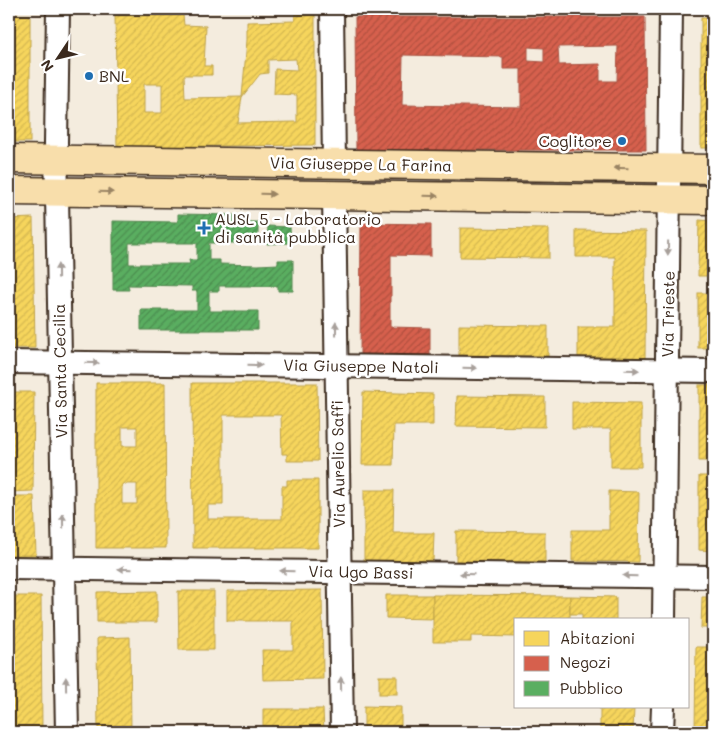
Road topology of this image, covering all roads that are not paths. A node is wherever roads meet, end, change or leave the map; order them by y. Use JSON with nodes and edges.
{"nodes":[{"id":1,"x":58,"y":9,"type":"edge"},
{"id":2,"x":332,"y":9,"type":"edge"},
{"id":3,"x":671,"y":9,"type":"edge"},
{"id":4,"x":9,"y":159,"type":"edge"},
{"id":5,"x":56,"y":160,"type":"junction"},
{"id":6,"x":334,"y":164,"type":"junction"},
{"id":7,"x":669,"y":168,"type":"junction"},
{"id":8,"x":713,"y":169,"type":"edge"},
{"id":9,"x":9,"y":191,"type":"edge"},
{"id":10,"x":57,"y":191,"type":"junction"},
{"id":11,"x":334,"y":195,"type":"junction"},
{"id":12,"x":669,"y":199,"type":"junction"},
{"id":13,"x":713,"y":200,"type":"edge"},
{"id":14,"x":9,"y":362,"type":"edge"},
{"id":15,"x":60,"y":363,"type":"junction"},
{"id":16,"x":336,"y":366,"type":"junction"},
{"id":17,"x":667,"y":370,"type":"junction"},
{"id":18,"x":713,"y":371,"type":"edge"},
{"id":19,"x":9,"y":568,"type":"edge"},
{"id":20,"x":64,"y":569,"type":"junction"},
{"id":21,"x":340,"y":572,"type":"junction"},
{"id":22,"x":664,"y":576,"type":"junction"},
{"id":23,"x":713,"y":577,"type":"edge"},
{"id":24,"x":664,"y":618,"type":"edge"},
{"id":25,"x":663,"y":708,"type":"edge"},
{"id":26,"x":67,"y":732,"type":"edge"},
{"id":27,"x":342,"y":732,"type":"edge"},
{"id":28,"x":662,"y":732,"type":"edge"}],
"edges":[{"from":1,"to":5,"type":"street","name":"Via Santa Cecilia"},
{"from":2,"to":6,"type":"street"},
{"from":3,"to":7,"type":"street","name":"Via Trieste"},
{"from":4,"to":5,"type":"main road","name":"Via Giuseppe La Farina"},
{"from":5,"to":6,"type":"main road","name":"Via Giuseppe La Farina"},
{"from":5,"to":10,"type":"street","name":"Via Santa Cecilia"},
{"from":7,"to":6,"type":"main road","name":"Via Giuseppe La Farina","one_way":true},
{"from":7,"to":8,"type":"main road","name":"Via Giuseppe La Farina"},
{"from":7,"to":12,"type":"street","name":"Via Trieste"},
{"from":9,"to":10,"type":"main road","name":"Via Giuseppe La Farina"},
{"from":10,"to":11,"type":"main road","name":"Via Giuseppe La Farina","one_way":true},
{"from":15,"to":10,"type":"street","name":"Via Santa Cecilia","one_way":true},
{"from":11,"to":12,"type":"main road","name":"Via Giuseppe La Farina","one_way":true},
{"from":16,"to":11,"type":"street","name":"Via Aurelio Saffi","one_way":true},
{"from":12,"to":13,"type":"main road","name":"Via Giuseppe La Farina"},
{"from":12,"to":17,"type":"street","name":"Via Trieste","one_way":true},
{"from":14,"to":15,"type":"street","name":"Via Giuseppe Natoli"},
{"from":15,"to":16,"type":"street","name":"Via Giuseppe Natoli","one_way":true},
{"from":20,"to":15,"type":"street","name":"Via Santa Cecilia","one_way":true},
{"from":16,"to":17,"type":"street","name":"Via Giuseppe Natoli","one_way":true},
{"from":16,"to":21,"type":"street","name":"Via Aurelio Saffi"},
{"from":17,"to":18,"type":"street","name":"Via Giuseppe Natoli"},
{"from":17,"to":22,"type":"street","name":"Via Trieste"},
{"from":19,"to":20,"type":"street","name":"Via Ugo Bassi"},
{"from":21,"to":20,"type":"street","name":"Via Ugo Bassi","one_way":true},
{"from":26,"to":20,"type":"street","name":"Via Santa Cecilia","one_way":true},
{"from":22,"to":21,"type":"street","name":"Via Ugo Bassi","one_way":true},
{"from":27,"to":21,"type":"street","name":"Via Aurelio Saffi","one_way":true},
{"from":22,"to":23,"type":"street","name":"Via Ugo Bassi"},
{"from":22,"to":24,"type":"street","name":"Via Trieste"},
{"from":25,"to":28,"type":"street"}]}
